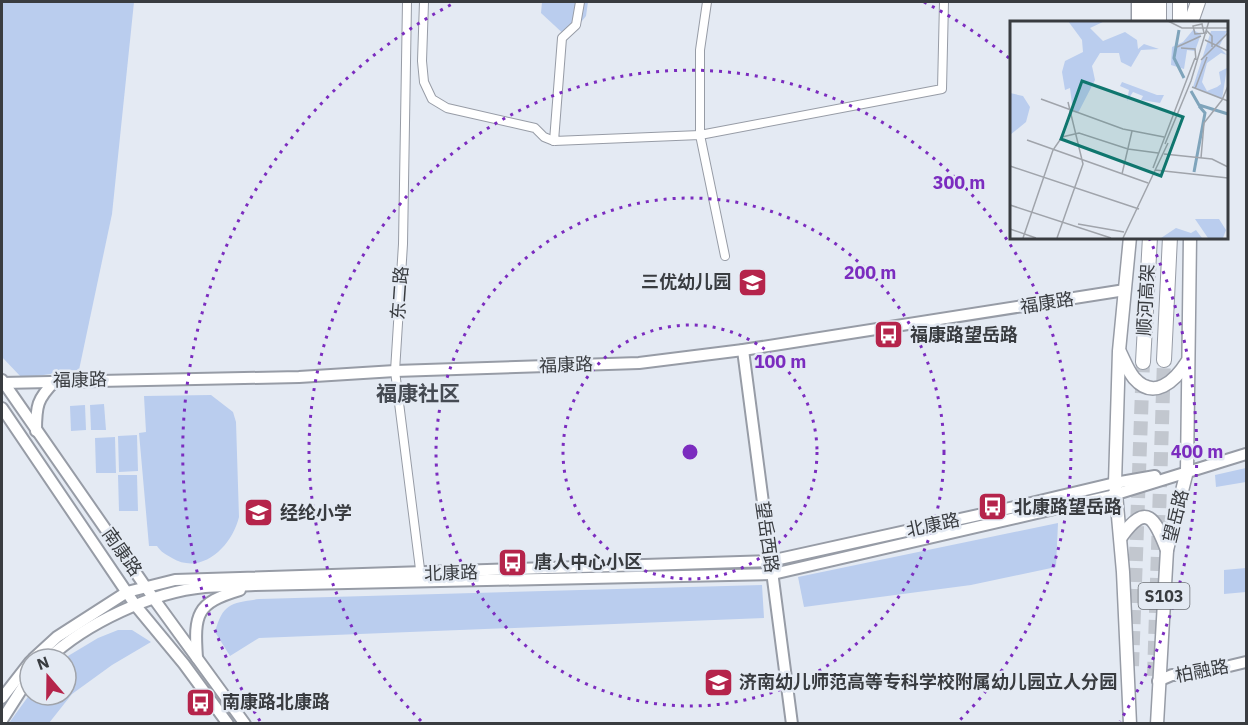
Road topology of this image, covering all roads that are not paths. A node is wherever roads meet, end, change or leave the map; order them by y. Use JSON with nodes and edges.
{"nodes":[{"id":1,"x":407,"y":2,"type":"edge"},
{"id":2,"x":424,"y":2,"type":"edge"},
{"id":3,"x":580,"y":2,"type":"edge"},
{"id":4,"x":707,"y":2,"type":"edge"},
{"id":5,"x":944,"y":2,"type":"edge"},
{"id":6,"x":1138,"y":2,"type":"edge"},
{"id":7,"x":1149,"y":2,"type":"edge"},
{"id":8,"x":1159,"y":2,"type":"edge"},
{"id":9,"x":1180,"y":2,"type":"edge"},
{"id":10,"x":1198,"y":2,"type":"edge"},
{"id":11,"x":1138,"y":21,"type":"edge"},
{"id":12,"x":1148,"y":21,"type":"edge"},
{"id":13,"x":1159,"y":21,"type":"edge"},
{"id":14,"x":1180,"y":21,"type":"edge"},
{"id":15,"x":1191,"y":21,"type":"edge"},
{"id":16,"x":1198,"y":21,"type":"edge"},
{"id":17,"x":700,"y":135,"type":"junction"},
{"id":18,"x":554,"y":141,"type":"junction"},
{"id":19,"x":1130,"y":238,"type":"edge"},
{"id":20,"x":1150,"y":238,"type":"edge"},
{"id":21,"x":1170,"y":238,"type":"edge"},
{"id":22,"x":1190,"y":238,"type":"edge"},
{"id":23,"x":725,"y":256,"type":"dead end"},
{"id":24,"x":1125,"y":290,"type":"junction"},
{"id":25,"x":742,"y":350,"type":"junction"},
{"id":26,"x":1119,"y":351,"type":"junction"},
{"id":27,"x":1164,"y":360,"type":"tunnel mouth"},
{"id":28,"x":1143,"y":362,"type":"tunnel mouth"},
{"id":29,"x":1188,"y":362,"type":"junction"},
{"id":30,"x":395,"y":371,"type":"junction"},
{"id":31,"x":55,"y":381,"type":"junction"},
{"id":32,"x":2,"y":382,"type":"edge"},
{"id":33,"x":2,"y":408,"type":"edge"},
{"id":34,"x":36,"y":432,"type":"junction"},
{"id":35,"x":1246,"y":454,"type":"edge"},
{"id":36,"x":1187,"y":471,"type":"junction"},
{"id":37,"x":1114,"y":489,"type":"junction"},
{"id":38,"x":1120,"y":537,"type":"junction"},
{"id":39,"x":1167,"y":550,"type":"junction"},
{"id":40,"x":770,"y":561,"type":"junction"},
{"id":41,"x":772,"y":574,"type":"junction"},
{"id":42,"x":421,"y":578,"type":"junction"},
{"id":43,"x":255,"y":585,"type":"junction"},
{"id":44,"x":146,"y":587,"type":"junction"},
{"id":45,"x":127,"y":592,"type":"junction"},
{"id":46,"x":154,"y":599,"type":"junction"},
{"id":47,"x":136,"y":606,"type":"junction"},
{"id":48,"x":46,"y":647,"type":"edge"},
{"id":49,"x":64,"y":647,"type":"edge"},
{"id":50,"x":197,"y":658,"type":"junction"},
{"id":51,"x":1246,"y":662,"type":"edge"},
{"id":52,"x":18,"y":677,"type":"edge"},
{"id":53,"x":1158,"y":681,"type":"junction"},
{"id":54,"x":18,"y":695,"type":"edge"},
{"id":55,"x":2,"y":698,"type":"edge"},
{"id":56,"x":2,"y":720,"type":"edge"},
{"id":57,"x":228,"y":723,"type":"edge"},
{"id":58,"x":245,"y":723,"type":"edge"},
{"id":59,"x":792,"y":723,"type":"edge"},
{"id":60,"x":1130,"y":723,"type":"edge"},
{"id":61,"x":1157,"y":723,"type":"edge"}],
"edges":[{"from":1,"to":30,"type":"street","name":"东二路"},
{"from":2,"to":18,"type":"street"},
{"from":3,"to":18,"type":"street"},
{"from":4,"to":17,"type":"street"},
{"from":5,"to":17,"type":"street"},
{"from":6,"to":11,"type":"main road"},
{"from":7,"to":12,"type":"highway"},
{"from":8,"to":13,"type":"highway"},
{"from":9,"to":14,"type":"highway"},
{"from":10,"to":15,"type":"highway"},
{"from":10,"to":16,"type":"main road"},
{"from":17,"to":18,"type":"street"},
{"from":17,"to":23,"type":"street"},
{"from":19,"to":24,"type":"main road","number":"S103"},
{"from":20,"to":28,"type":"highway","name":"顺河高架"},
{"from":21,"to":27,"type":"highway","name":"顺河高架"},
{"from":22,"to":29,"type":"main road","name":"望岳路","number":"S103"},
{"from":24,"to":25,"type":"street","name":"福康路"},
{"from":24,"to":26,"type":"main road","number":"S103"},
{"from":25,"to":30,"type":"street","name":"福康路"},
{"from":25,"to":40,"type":"street","name":"望岳西路"},
{"from":26,"to":29,"type":"main road"},
{"from":26,"to":37,"type":"main road","number":"S103"},
{"from":29,"to":36,"type":"main road","name":"望岳路","number":"S103"},
{"from":30,"to":31,"type":"street","name":"福康路"},
{"from":30,"to":42,"type":"street","name":"东二路"},
{"from":31,"to":32,"type":"street","name":"福康路"},
{"from":31,"to":34,"type":"street"},
{"from":32,"to":34,"type":"street","name":"南康路"},
{"from":33,"to":45,"type":"street","name":"南康路"},
{"from":34,"to":44,"type":"street","name":"南康路"},
{"from":35,"to":36,"type":"street","name":"北康路"},
{"from":36,"to":37,"type":"street","name":"北康路"},
{"from":36,"to":39,"type":"main road","name":"望岳路","number":"S103"},
{"from":37,"to":38,"type":"main road","number":"S103"},
{"from":37,"to":40,"type":"street","name":"北康路"},
{"from":37,"to":41,"type":"street","name":"北康路"},
{"from":38,"to":39,"type":"main road"},
{"from":38,"to":60,"type":"main road","number":"S103"},
{"from":39,"to":53,"type":"main road","name":"望岳路","number":"S103"},
{"from":40,"to":41,"type":"street","name":"望岳西路"},
{"from":40,"to":42,"type":"street","name":"北康路"},
{"from":41,"to":42,"type":"street","name":"北康路"},
{"from":41,"to":59,"type":"street","name":"望岳西路"},
{"from":42,"to":43,"type":"street","name":"北康路"},
{"from":42,"to":44,"type":"street","name":"北康路"},
{"from":43,"to":46,"type":"street","name":"北康路"},
{"from":43,"to":50,"type":"street"},
{"from":44,"to":45,"type":"street","name":"北康路"},
{"from":44,"to":46,"type":"street","name":"南康路"},
{"from":45,"to":47,"type":"street","name":"南康路"},
{"from":45,"to":48,"type":"street","name":"北康路"},
{"from":46,"to":47,"type":"street","name":"北康路"},
{"from":46,"to":50,"type":"street","name":"南康路"},
{"from":47,"to":49,"type":"street","name":"北康路"},
{"from":47,"to":57,"type":"street","name":"南康路"},
{"from":50,"to":58,"type":"street","name":"南康路"},
{"from":51,"to":53,"type":"street","name":"柏融路"},
{"from":52,"to":55,"type":"street"},
{"from":53,"to":61,"type":"main road","name":"望岳路","number":"S103"},
{"from":54,"to":56,"type":"street"}]}
